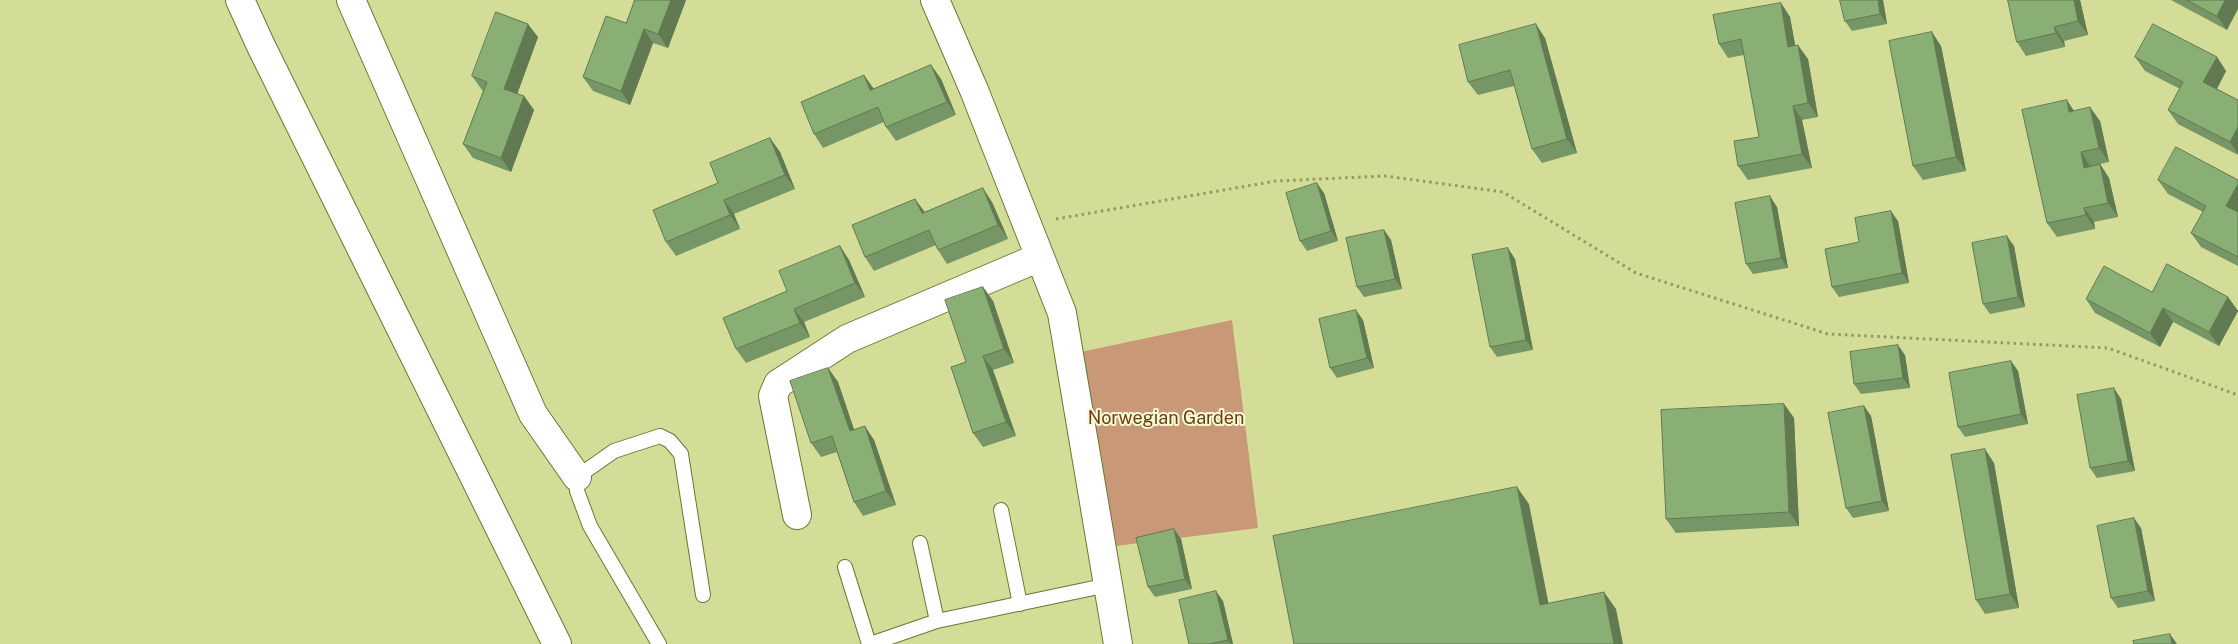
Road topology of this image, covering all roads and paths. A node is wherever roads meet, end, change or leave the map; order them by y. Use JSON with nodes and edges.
{"nodes":[{"id":1,"x":240,"y":0,"type":"edge"},
{"id":2,"x":351,"y":0,"type":"edge"},
{"id":3,"x":935,"y":0,"type":"edge"},
{"id":4,"x":1026,"y":224,"type":"junction"},
{"id":5,"x":1040,"y":257,"type":"junction"},
{"id":6,"x":2238,"y":394,"type":"edge"},
{"id":7,"x":576,"y":477,"type":"junction"},
{"id":8,"x":1001,"y":510,"type":"dead end"},
{"id":9,"x":797,"y":515,"type":"dead end"},
{"id":10,"x":920,"y":542,"type":"dead end"},
{"id":11,"x":845,"y":567,"type":"dead end"},
{"id":12,"x":1108,"y":585,"type":"junction"},
{"id":13,"x":703,"y":595,"type":"dead end"},
{"id":14,"x":1020,"y":604,"type":"junction"},
{"id":15,"x":937,"y":621,"type":"junction"},
{"id":16,"x":557,"y":644,"type":"edge"},
{"id":17,"x":659,"y":644,"type":"edge"},
{"id":18,"x":870,"y":644,"type":"edge"},
{"id":19,"x":1118,"y":644,"type":"edge"}],
"edges":[{"from":1,"to":16,"type":"street"},
{"from":2,"to":7,"type":"street"},
{"from":3,"to":4,"type":"street"},
{"from":4,"to":5,"type":"street"},
{"from":4,"to":6,"type":"path"},
{"from":5,"to":9,"type":"street"},
{"from":5,"to":12,"type":"street"},
{"from":7,"to":13,"type":"lane"},
{"from":7,"to":17,"type":"lane"},
{"from":8,"to":14,"type":"lane"},
{"from":10,"to":15,"type":"lane"},
{"from":11,"to":18,"type":"lane"},
{"from":12,"to":14,"type":"lane"},
{"from":12,"to":19,"type":"street"},
{"from":14,"to":15,"type":"lane"},
{"from":15,"to":18,"type":"lane"}]}
